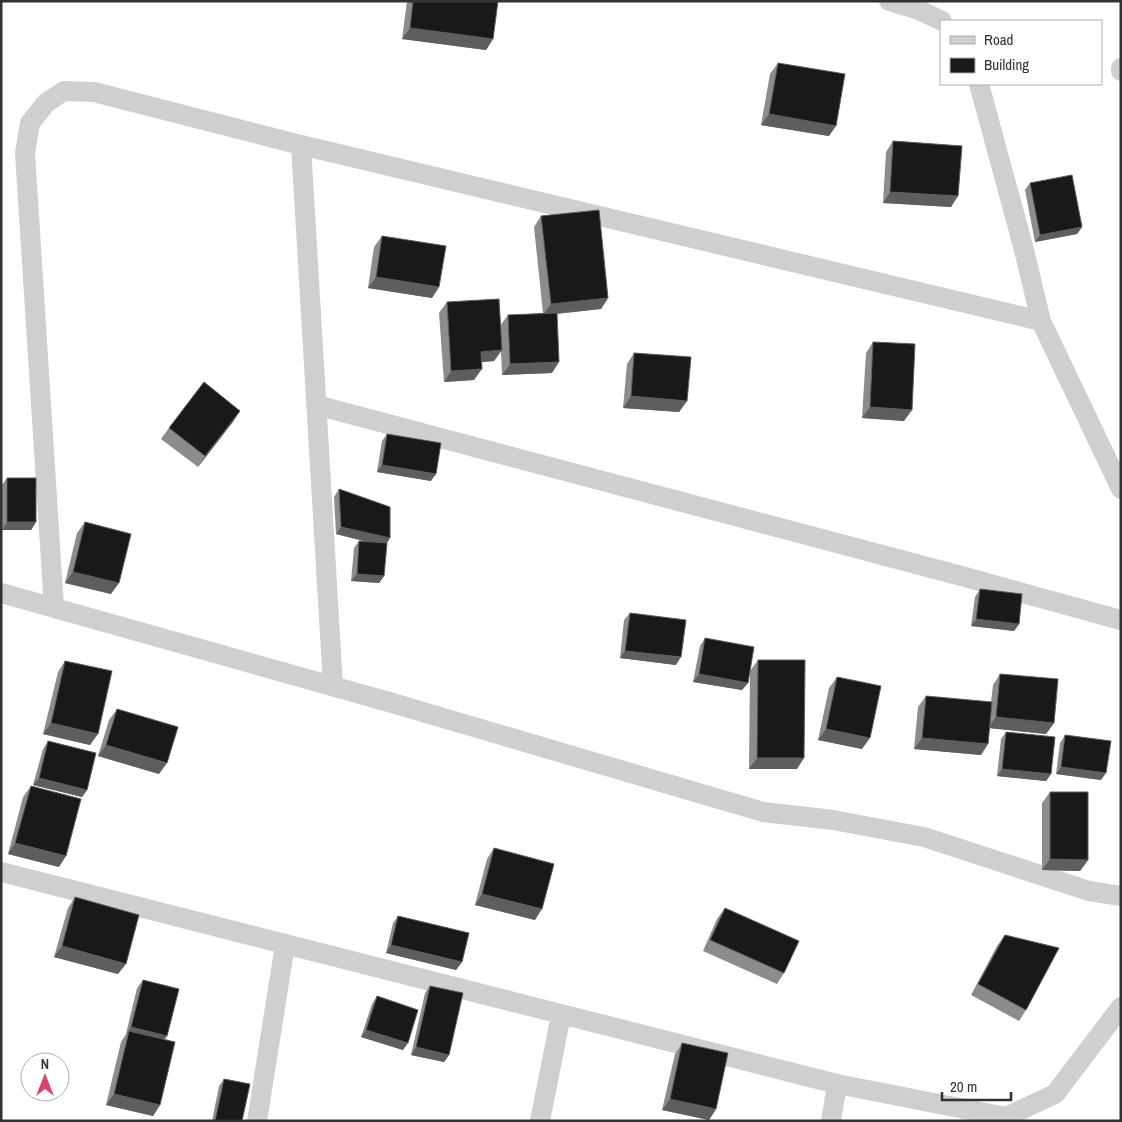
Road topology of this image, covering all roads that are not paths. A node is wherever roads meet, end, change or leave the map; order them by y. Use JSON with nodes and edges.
{"nodes":[{"id":1,"x":889,"y":1,"type":"edge"},
{"id":2,"x":940,"y":20,"type":"edge"},
{"id":3,"x":979,"y":85,"type":"edge"},
{"id":4,"x":300,"y":145,"type":"junction"},
{"id":5,"x":1040,"y":321,"type":"junction"},
{"id":6,"x":316,"y":405,"type":"junction"},
{"id":7,"x":1121,"y":489,"type":"edge"},
{"id":8,"x":1,"y":593,"type":"edge"},
{"id":9,"x":54,"y":608,"type":"junction"},
{"id":10,"x":1121,"y":620,"type":"edge"},
{"id":11,"x":333,"y":686,"type":"junction"},
{"id":12,"x":1,"y":872,"type":"edge"},
{"id":13,"x":1121,"y":896,"type":"edge"},
{"id":14,"x":285,"y":944,"type":"junction"},
{"id":15,"x":1121,"y":1007,"type":"edge"},
{"id":16,"x":562,"y":1015,"type":"junction"},
{"id":17,"x":837,"y":1084,"type":"junction"},
{"id":18,"x":257,"y":1121,"type":"edge"},
{"id":19,"x":540,"y":1121,"type":"edge"},
{"id":20,"x":831,"y":1121,"type":"edge"}],
"edges":[{"from":1,"to":2,"type":"street"},
{"from":3,"to":5,"type":"street"},
{"from":4,"to":5,"type":"street"},
{"from":4,"to":6,"type":"street"},
{"from":4,"to":9,"type":"street"},
{"from":5,"to":7,"type":"street"},
{"from":6,"to":10,"type":"street"},
{"from":6,"to":11,"type":"street"},
{"from":8,"to":9,"type":"street"},
{"from":9,"to":11,"type":"street"},
{"from":11,"to":13,"type":"street"},
{"from":12,"to":14,"type":"street"},
{"from":14,"to":16,"type":"street"},
{"from":14,"to":18,"type":"street"},
{"from":15,"to":17,"type":"street"},
{"from":16,"to":17,"type":"street"},
{"from":16,"to":19,"type":"street"},
{"from":17,"to":20,"type":"street"}]}
